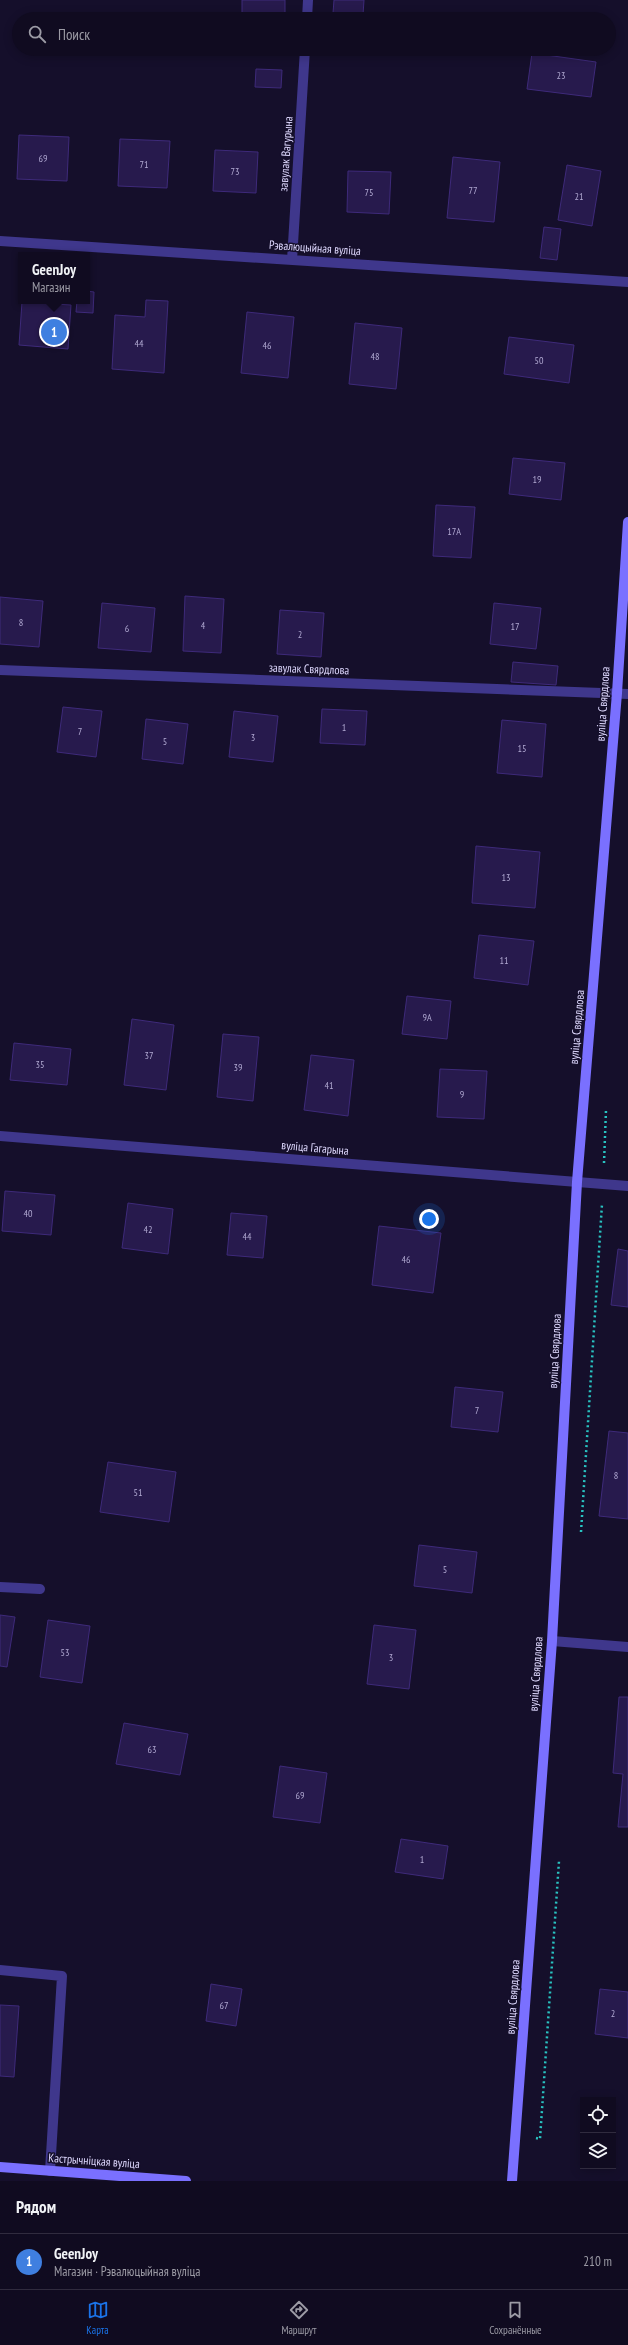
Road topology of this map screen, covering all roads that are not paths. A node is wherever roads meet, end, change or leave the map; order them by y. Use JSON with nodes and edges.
{"nodes":[{"id":1,"x":308,"y":0,"type":"edge"},
{"id":2,"x":307,"y":12,"type":"edge"},
{"id":3,"x":305,"y":56,"type":"edge"},
{"id":4,"x":0,"y":242,"type":"edge"},
{"id":5,"x":292,"y":260,"type":"junction"},
{"id":6,"x":628,"y":282,"type":"edge"},
{"id":7,"x":628,"y":522,"type":"edge"},
{"id":8,"x":0,"y":670,"type":"edge"},
{"id":9,"x":617,"y":693,"type":"junction"},
{"id":10,"x":628,"y":694,"type":"edge"},
{"id":11,"x":0,"y":1136,"type":"edge"},
{"id":12,"x":577,"y":1182,"type":"junction"},
{"id":13,"x":628,"y":1186,"type":"edge"},
{"id":14,"x":0,"y":1587,"type":"edge"},
{"id":15,"x":40,"y":1589,"type":"dead end"},
{"id":16,"x":552,"y":1641,"type":"junction"},
{"id":17,"x":628,"y":1647,"type":"edge"},
{"id":18,"x":0,"y":1970,"type":"edge"},
{"id":19,"x":0,"y":2167,"type":"edge"},
{"id":20,"x":50,"y":2171,"type":"junction"},
{"id":21,"x":184,"y":2181,"type":"edge"},
{"id":22,"x":512,"y":2181,"type":"edge"}],
"edges":[{"from":1,"to":2,"type":"street"},
{"from":3,"to":5,"type":"street","name":"завулак Вагурына"},
{"from":4,"to":5,"type":"street","name":"Рэвалюцыйная вуліца"},
{"from":5,"to":6,"type":"street","name":"Рэвалюцыйная вуліца"},
{"from":7,"to":9,"type":"main road","name":"вуліца Свярдлова"},
{"from":8,"to":9,"type":"street","name":"завулак Свярдлова"},
{"from":9,"to":10,"type":"street","name":"завулак Свярдлова"},
{"from":9,"to":12,"type":"main road","name":"вуліца Свярдлова"},
{"from":11,"to":12,"type":"street","name":"вуліца Гагарына"},
{"from":12,"to":13,"type":"street","name":"вуліца Гагарына"},
{"from":12,"to":16,"type":"main road","name":"вуліца Свярдлова"},
{"from":14,"to":15,"type":"street"},
{"from":16,"to":17,"type":"street"},
{"from":16,"to":22,"type":"main road","name":"вуліца Свярдлова"},
{"from":18,"to":20,"type":"street"},
{"from":19,"to":20,"type":"main road","name":"Кастрычніцкая вуліца"},
{"from":20,"to":21,"type":"main road","name":"Кастрычніцкая вуліца"}]}
